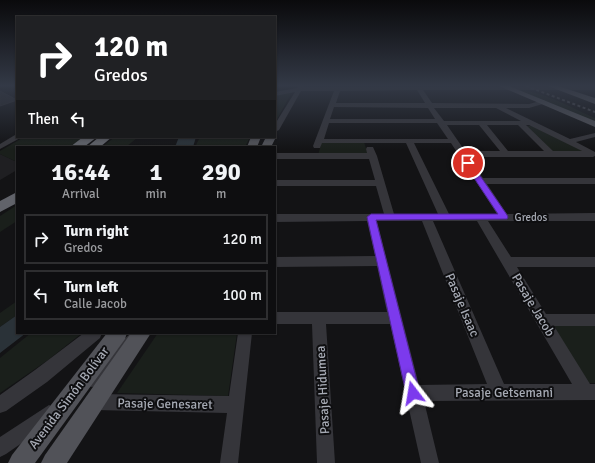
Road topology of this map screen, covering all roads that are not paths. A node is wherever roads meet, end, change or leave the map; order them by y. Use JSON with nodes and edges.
{"nodes":[{"id":1,"x":288,"y":108,"type":"edge"},
{"id":2,"x":331,"y":108,"type":"edge"},
{"id":3,"x":431,"y":108,"type":"edge"},
{"id":4,"x":499,"y":108,"type":"edge"},
{"id":5,"x":557,"y":108,"type":"edge"},
{"id":6,"x":326,"y":121,"type":"junction"},
{"id":7,"x":440,"y":122,"type":"junction"},
{"id":8,"x":481,"y":123,"type":"junction"},
{"id":9,"x":520,"y":123,"type":"junction"},
{"id":10,"x":531,"y":123,"type":"junction"},
{"id":11,"x":595,"y":124,"type":"edge"},
{"id":12,"x":276,"y":128,"type":"edge"},
{"id":13,"x":595,"y":135,"type":"edge"},
{"id":14,"x":16,"y":138,"type":"edge"},
{"id":15,"x":90,"y":138,"type":"edge"},
{"id":16,"x":105,"y":138,"type":"edge"},
{"id":17,"x":319,"y":141,"type":"junction"},
{"id":18,"x":368,"y":141,"type":"junction"},
{"id":19,"x":409,"y":141,"type":"junction"},
{"id":20,"x":453,"y":141,"type":"junction"},
{"id":21,"x":568,"y":142,"type":"junction"},
{"id":22,"x":78,"y":146,"type":"edge"},
{"id":23,"x":93,"y":146,"type":"edge"},
{"id":24,"x":0,"y":147,"type":"edge"},
{"id":25,"x":461,"y":154,"type":"junction"},
{"id":26,"x":506,"y":154,"type":"junction"},
{"id":27,"x":551,"y":154,"type":"junction"},
{"id":28,"x":594,"y":155,"type":"edge"},
{"id":29,"x":276,"y":156,"type":"edge"},
{"id":30,"x":313,"y":156,"type":"junction"},
{"id":31,"x":372,"y":156,"type":"junction"},
{"id":32,"x":480,"y":181,"type":"junction"},
{"id":33,"x":595,"y":181,"type":"edge"},
{"id":34,"x":276,"y":183,"type":"edge"},
{"id":35,"x":380,"y":183,"type":"junction"},
{"id":36,"x":16,"y":185,"type":"edge"},
{"id":37,"x":0,"y":194,"type":"edge"},
{"id":38,"x":16,"y":198,"type":"edge"},
{"id":39,"x":0,"y":207,"type":"edge"},
{"id":40,"x":371,"y":217,"type":"junction"},
{"id":41,"x":390,"y":217,"type":"junction"},
{"id":42,"x":426,"y":217,"type":"junction"},
{"id":43,"x":445,"y":217,"type":"junction"},
{"id":44,"x":480,"y":217,"type":"junction"},
{"id":45,"x":504,"y":217,"type":"junction"},
{"id":46,"x":595,"y":217,"type":"edge"},
{"id":47,"x":276,"y":218,"type":"edge"},
{"id":48,"x":276,"y":262,"type":"edge"},
{"id":49,"x":382,"y":262,"type":"junction"},
{"id":50,"x":508,"y":262,"type":"junction"},
{"id":51,"x":595,"y":262,"type":"edge"},
{"id":52,"x":276,"y":318,"type":"edge"},
{"id":53,"x":319,"y":318,"type":"junction"},
{"id":54,"x":395,"y":318,"type":"junction"},
{"id":55,"x":543,"y":320,"type":"junction"},
{"id":56,"x":595,"y":320,"type":"edge"},
{"id":57,"x":94,"y":334,"type":"edge"},
{"id":58,"x":117,"y":334,"type":"edge"},
{"id":59,"x":141,"y":334,"type":"edge"},
{"id":60,"x":141,"y":334,"type":"edge"},
{"id":61,"x":245,"y":334,"type":"edge"},
{"id":62,"x":591,"y":392,"type":"edge"},
{"id":63,"x":413,"y":393,"type":"junction"},
{"id":64,"x":499,"y":393,"type":"junction"},
{"id":65,"x":68,"y":400,"type":"junction"},
{"id":66,"x":95,"y":402,"type":"junction"},
{"id":67,"x":0,"y":405,"type":"edge"},
{"id":68,"x":236,"y":405,"type":"junction"},
{"id":69,"x":0,"y":448,"type":"edge"},
{"id":70,"x":20,"y":463,"type":"edge"},
{"id":71,"x":53,"y":463,"type":"edge"},
{"id":72,"x":229,"y":463,"type":"edge"},
{"id":73,"x":326,"y":463,"type":"edge"},
{"id":74,"x":430,"y":463,"type":"edge"}],
"edges":[{"from":1,"to":12,"type":"street"},
{"from":2,"to":6,"type":"street"},
{"from":3,"to":7,"type":"street"},
{"from":4,"to":10,"type":"street"},
{"from":5,"to":11,"type":"main road"},
{"from":6,"to":7,"type":"street"},
{"from":6,"to":17,"type":"street"},
{"from":7,"to":8,"type":"street"},
{"from":7,"to":20,"type":"street"},
{"from":8,"to":9,"type":"street"},
{"from":8,"to":26,"type":"street"},
{"from":9,"to":10,"type":"street"},
{"from":9,"to":27,"type":"street"},
{"from":10,"to":21,"type":"street"},
{"from":13,"to":21,"type":"street"},
{"from":14,"to":24,"type":"street"},
{"from":15,"to":22,"type":"highway"},
{"from":16,"to":23,"type":"highway"},
{"from":17,"to":18,"type":"street"},
{"from":17,"to":30,"type":"street"},
{"from":18,"to":19,"type":"street"},
{"from":18,"to":31,"type":"street"},
{"from":19,"to":20,"type":"street"},
{"from":19,"to":43,"type":"street"},
{"from":20,"to":25,"type":"street"},
{"from":21,"to":28,"type":"street"},
{"from":25,"to":26,"type":"street"},
{"from":25,"to":32,"type":"street"},
{"from":26,"to":27,"type":"street"},
{"from":27,"to":28,"type":"street"},
{"from":29,"to":30,"type":"street"},
{"from":30,"to":31,"type":"street"},
{"from":31,"to":35,"type":"street"},
{"from":32,"to":33,"type":"street"},
{"from":32,"to":45,"type":"street"},
{"from":34,"to":35,"type":"street"},
{"from":35,"to":41,"type":"street"},
{"from":36,"to":37,"type":"highway"},
{"from":38,"to":39,"type":"highway"},
{"from":40,"to":41,"type":"street","name":"Gredos"},
{"from":40,"to":47,"type":"street","name":"Gredos"},
{"from":40,"to":49,"type":"street"},
{"from":41,"to":42,"type":"street","name":"Gredos"},
{"from":42,"to":43,"type":"street","name":"Gredos"},
{"from":42,"to":64,"type":"street","name":"Pasaje Isaac"},
{"from":43,"to":44,"type":"street","name":"Gredos"},
{"from":44,"to":45,"type":"street","name":"Gredos"},
{"from":44,"to":50,"type":"street","name":"Pasaje Jacob"},
{"from":45,"to":46,"type":"street","name":"Gredos"},
{"from":48,"to":49,"type":"street"},
{"from":49,"to":54,"type":"street"},
{"from":50,"to":51,"type":"street"},
{"from":50,"to":55,"type":"street","name":"Pasaje Jacob"},
{"from":52,"to":53,"type":"street"},
{"from":53,"to":54,"type":"street"},
{"from":53,"to":73,"type":"street","name":"Pasaje Hidumea"},
{"from":54,"to":63,"type":"street"},
{"from":55,"to":56,"type":"street"},
{"from":55,"to":62,"type":"street","name":"Pasaje Jacob"},
{"from":57,"to":67,"type":"street"},
{"from":58,"to":65,"type":"main road","name":"Avenida Simón Bolívar"},
{"from":59,"to":65,"type":"street"},
{"from":60,"to":66,"type":"main road","name":"Avenida Simón Bolívar"},
{"from":61,"to":68,"type":"street"},
{"from":62,"to":64,"type":"street","name":"Pasaje Getsemani"},
{"from":63,"to":64,"type":"street","name":"Pasaje Getsemani"},
{"from":63,"to":74,"type":"street"},
{"from":65,"to":69,"type":"street"},
{"from":65,"to":70,"type":"main road","name":"Avenida Simón Bolívar"},
{"from":66,"to":68,"type":"street","name":"Pasaje Genesaret"},
{"from":66,"to":71,"type":"main road","name":"Avenida Simón Bolívar"},
{"from":68,"to":72,"type":"street"}]}
